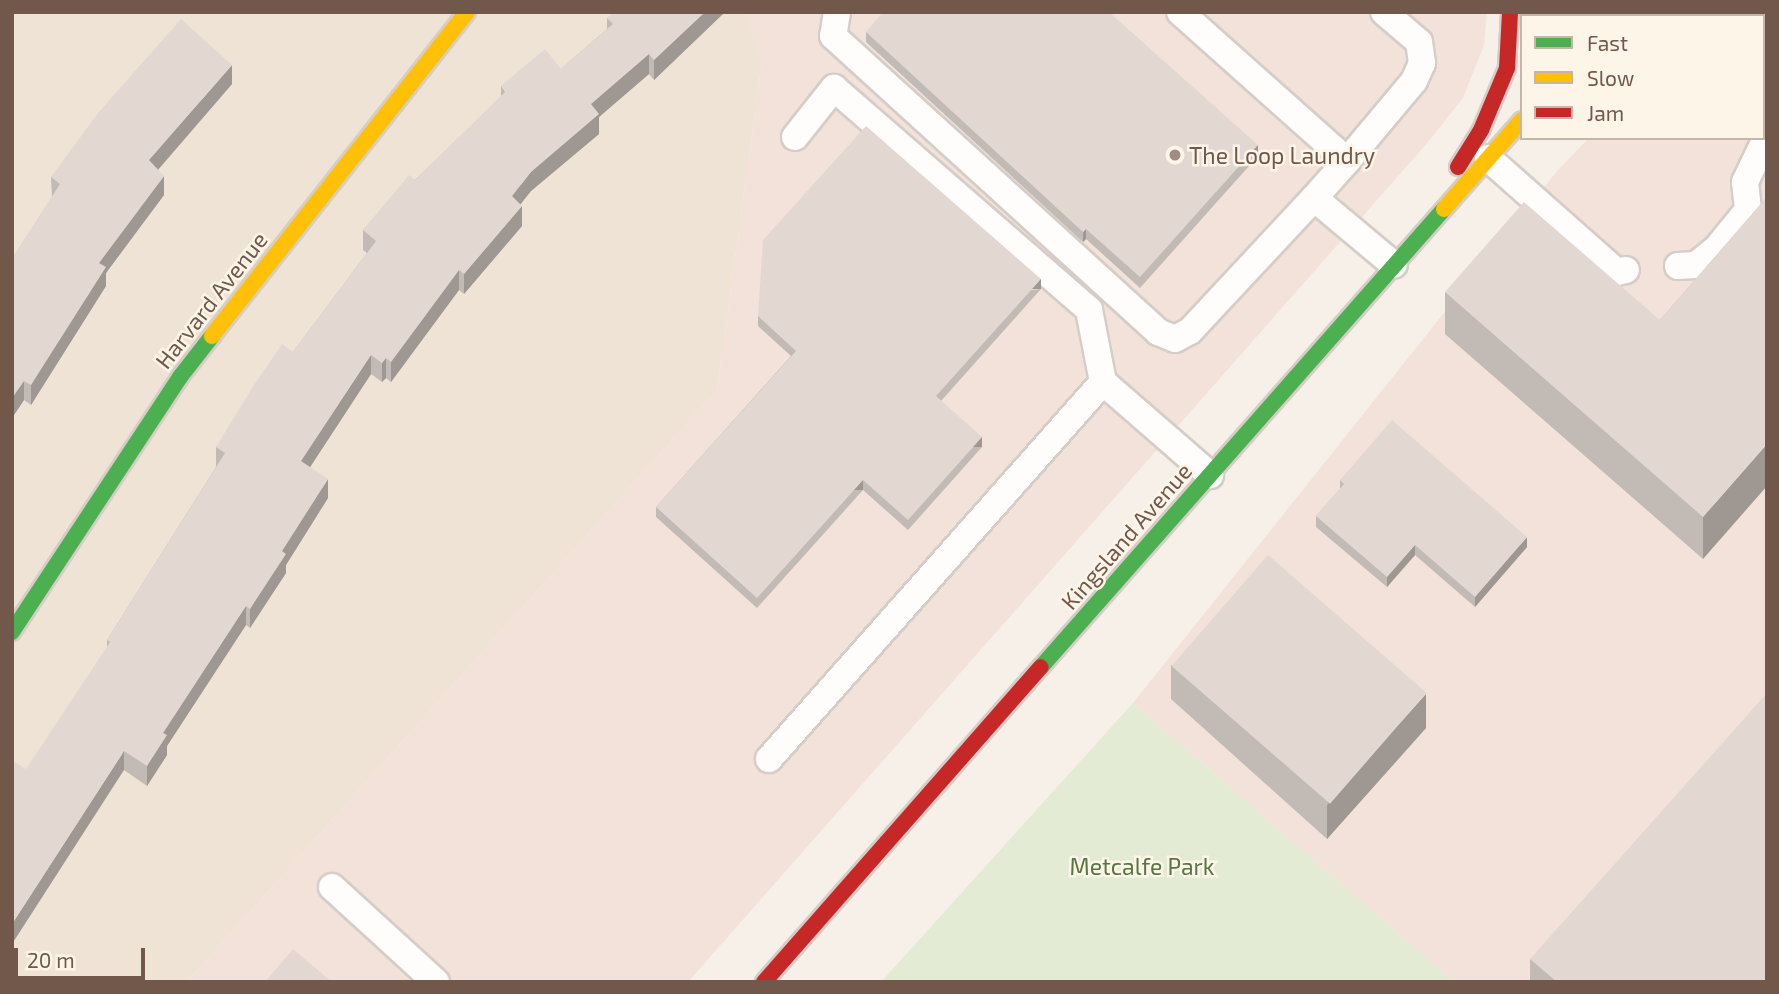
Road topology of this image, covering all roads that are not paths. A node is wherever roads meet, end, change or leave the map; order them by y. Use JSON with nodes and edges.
{"nodes":[{"id":1,"x":467,"y":12,"type":"edge"},
{"id":2,"x":1180,"y":12,"type":"edge"},
{"id":3,"x":1384,"y":12,"type":"edge"},
{"id":4,"x":1510,"y":12,"type":"edge"},
{"id":5,"x":835,"y":24,"type":"edge"},
{"id":6,"x":1520,"y":122,"type":"edge"},
{"id":7,"x":1767,"y":136,"type":"edge"},
{"id":8,"x":795,"y":137,"type":"dead end"},
{"id":9,"x":1488,"y":158,"type":"junction"},
{"id":10,"x":1347,"y":161,"type":"junction"},
{"id":11,"x":1314,"y":198,"type":"junction"},
{"id":12,"x":1757,"y":210,"type":"edge"},
{"id":13,"x":1402,"y":256,"type":"junction"},
{"id":14,"x":1678,"y":266,"type":"dead end"},
{"id":15,"x":1626,"y":270,"type":"dead end"},
{"id":16,"x":1103,"y":382,"type":"junction"},
{"id":17,"x":1210,"y":475,"type":"junction"},
{"id":18,"x":12,"y":632,"type":"edge"},
{"id":19,"x":769,"y":759,"type":"dead end"},
{"id":20,"x":332,"y":887,"type":"dead end"},
{"id":21,"x":436,"y":982,"type":"edge"},
{"id":22,"x":764,"y":982,"type":"edge"}],
"edges":[{"from":1,"to":18,"type":"street","name":"Harvard Avenue"},
{"from":2,"to":10,"type":"lane"},
{"from":3,"to":10,"type":"lane"},
{"from":4,"to":13,"type":"street"},
{"from":5,"to":11,"type":"lane"},
{"from":6,"to":9,"type":"street","name":"Kingsland Avenue"},
{"from":7,"to":12,"type":"lane"},
{"from":8,"to":16,"type":"lane"},
{"from":9,"to":13,"type":"street","name":"Kingsland Avenue"},
{"from":9,"to":15,"type":"lane"},
{"from":10,"to":11,"type":"lane"},
{"from":11,"to":13,"type":"lane"},
{"from":12,"to":14,"type":"lane"},
{"from":13,"to":17,"type":"street","name":"Kingsland Avenue"},
{"from":16,"to":17,"type":"lane"},
{"from":16,"to":19,"type":"lane"},
{"from":17,"to":22,"type":"street","name":"Kingsland Avenue"},
{"from":20,"to":21,"type":"lane"}]}
